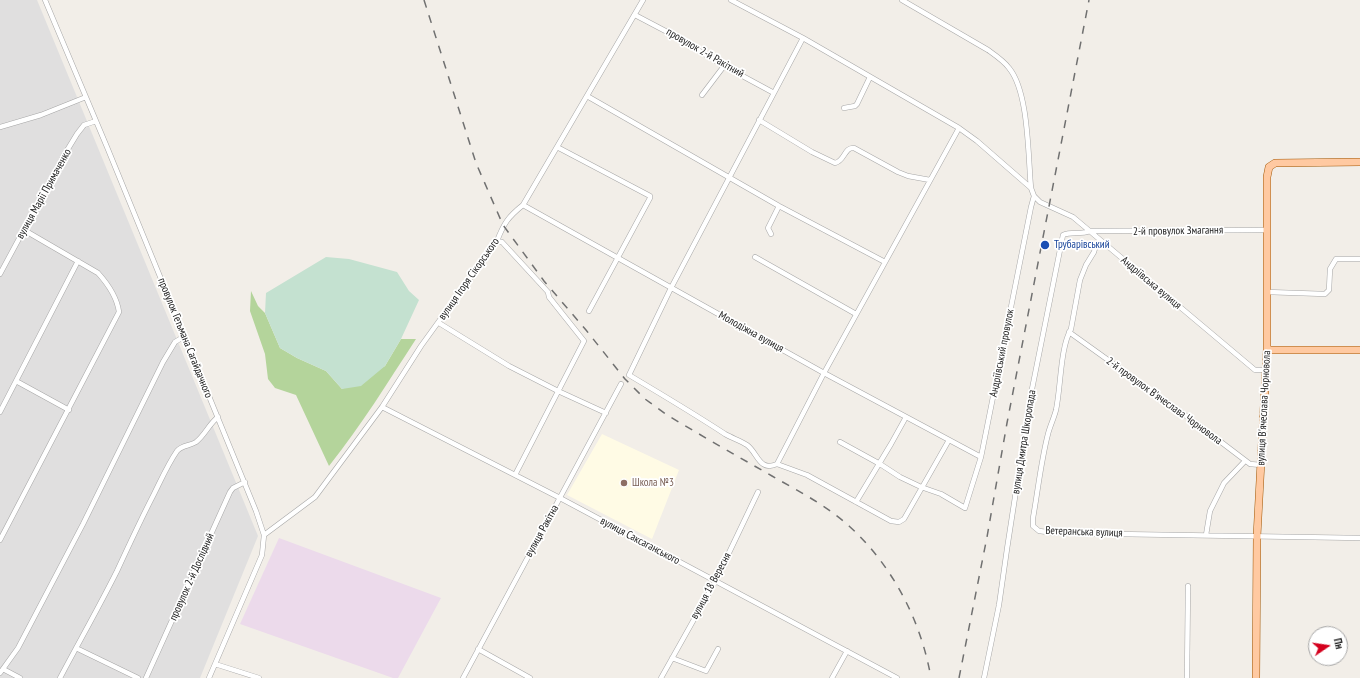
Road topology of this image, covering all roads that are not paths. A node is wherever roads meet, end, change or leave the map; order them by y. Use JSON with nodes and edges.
{"nodes":[{"id":1,"x":45,"y":0,"type":"edge"},
{"id":2,"x":644,"y":0,"type":"edge"},
{"id":3,"x":731,"y":0,"type":"edge"},
{"id":4,"x":902,"y":0,"type":"edge"},
{"id":5,"x":635,"y":15,"type":"junction"},
{"id":6,"x":803,"y":38,"type":"junction"},
{"id":7,"x":724,"y":66,"type":"junction"},
{"id":8,"x":870,"y":77,"type":"junction"},
{"id":9,"x":774,"y":93,"type":"junction"},
{"id":10,"x":702,"y":95,"type":"dead end"},
{"id":11,"x":587,"y":96,"type":"junction"},
{"id":12,"x":86,"y":97,"type":"junction"},
{"id":13,"x":844,"y":108,"type":"dead end"},
{"id":14,"x":759,"y":120,"type":"junction"},
{"id":15,"x":96,"y":121,"type":"junction"},
{"id":16,"x":0,"y":127,"type":"edge"},
{"id":17,"x":959,"y":128,"type":"junction"},
{"id":18,"x":557,"y":147,"type":"junction"},
{"id":19,"x":1360,"y":162,"type":"edge"},
{"id":20,"x":729,"y":177,"type":"junction"},
{"id":21,"x":930,"y":180,"type":"junction"},
{"id":22,"x":1032,"y":188,"type":"junction"},
{"id":23,"x":1034,"y":196,"type":"junction"},
{"id":24,"x":523,"y":205,"type":"junction"},
{"id":25,"x":779,"y":206,"type":"junction"},
{"id":26,"x":24,"y":230,"type":"junction"},
{"id":27,"x":1267,"y":230,"type":"junction"},
{"id":28,"x":1090,"y":231,"type":"junction"},
{"id":29,"x":771,"y":234,"type":"dead end"},
{"id":30,"x":1100,"y":240,"type":"junction"},
{"id":31,"x":497,"y":242,"type":"junction"},
{"id":32,"x":755,"y":257,"type":"dead end"},
{"id":33,"x":618,"y":258,"type":"junction"},
{"id":34,"x":1360,"y":259,"type":"edge"},
{"id":35,"x":78,"y":261,"type":"junction"},
{"id":36,"x":886,"y":262,"type":"junction"},
{"id":37,"x":0,"y":274,"type":"edge"},
{"id":38,"x":671,"y":288,"type":"junction"},
{"id":39,"x":1267,"y":292,"type":"junction"},
{"id":40,"x":589,"y":311,"type":"dead end"},
{"id":41,"x":856,"y":314,"type":"junction"},
{"id":42,"x":439,"y":323,"type":"junction"},
{"id":43,"x":1069,"y":332,"type":"junction"},
{"id":44,"x":185,"y":336,"type":"junction"},
{"id":45,"x":1268,"y":350,"type":"junction"},
{"id":46,"x":1360,"y":350,"type":"edge"},
{"id":47,"x":1267,"y":370,"type":"junction"},
{"id":48,"x":824,"y":373,"type":"junction"},
{"id":49,"x":16,"y":381,"type":"junction"},
{"id":50,"x":621,"y":384,"type":"dead end"},
{"id":51,"x":558,"y":391,"type":"junction"},
{"id":52,"x":382,"y":407,"type":"junction"},
{"id":53,"x":69,"y":410,"type":"junction"},
{"id":54,"x":0,"y":412,"type":"edge"},
{"id":55,"x":606,"y":413,"type":"junction"},
{"id":56,"x":218,"y":417,"type":"junction"},
{"id":57,"x":906,"y":417,"type":"junction"},
{"id":58,"x":949,"y":440,"type":"junction"},
{"id":59,"x":840,"y":442,"type":"dead end"},
{"id":60,"x":981,"y":457,"type":"junction"},
{"id":61,"x":1245,"y":461,"type":"junction"},
{"id":62,"x":777,"y":464,"type":"junction"},
{"id":63,"x":880,"y":464,"type":"junction"},
{"id":64,"x":1261,"y":465,"type":"junction"},
{"id":65,"x":515,"y":475,"type":"junction"},
{"id":66,"x":245,"y":482,"type":"junction"},
{"id":67,"x":921,"y":487,"type":"junction"},
{"id":68,"x":758,"y":492,"type":"dead end"},
{"id":69,"x":560,"y":498,"type":"junction"},
{"id":70,"x":856,"y":502,"type":"junction"},
{"id":71,"x":264,"y":535,"type":"junction"},
{"id":72,"x":1206,"y":535,"type":"junction"},
{"id":73,"x":1257,"y":536,"type":"junction"},
{"id":74,"x":1360,"y":538,"type":"edge"},
{"id":75,"x":0,"y":540,"type":"edge"},
{"id":76,"x":715,"y":582,"type":"junction"},
{"id":77,"x":1188,"y":586,"type":"dead end"},
{"id":78,"x":76,"y":648,"type":"junction"},
{"id":79,"x":478,"y":649,"type":"junction"},
{"id":80,"x":718,"y":649,"type":"dead end"},
{"id":81,"x":847,"y":651,"type":"junction"},
{"id":82,"x":672,"y":658,"type":"junction"},
{"id":83,"x":215,"y":664,"type":"junction"},
{"id":84,"x":1,"y":671,"type":"edge"},
{"id":85,"x":20,"y":678,"type":"edge"},
{"id":86,"x":60,"y":678,"type":"edge"},
{"id":87,"x":138,"y":678,"type":"edge"},
{"id":88,"x":146,"y":678,"type":"edge"},
{"id":89,"x":209,"y":678,"type":"edge"},
{"id":90,"x":259,"y":678,"type":"edge"},
{"id":91,"x":463,"y":678,"type":"edge"},
{"id":92,"x":529,"y":678,"type":"edge"},
{"id":93,"x":661,"y":678,"type":"edge"},
{"id":94,"x":832,"y":678,"type":"edge"},
{"id":95,"x":896,"y":678,"type":"edge"},
{"id":96,"x":984,"y":678,"type":"edge"},
{"id":97,"x":1187,"y":678,"type":"edge"},
{"id":98,"x":1256,"y":678,"type":"edge"}],
"edges":[{"from":1,"to":12,"type":"street","name":"провулок Гетьмана Сагайдачного"},
{"from":2,"to":5,"type":"street","name":"вулиця Ігоря Сікорського"},
{"from":3,"to":6,"type":"street"},
{"from":4,"to":22,"type":"street"},
{"from":5,"to":7,"type":"street","name":"провулок 2-й Ракітний"},
{"from":5,"to":11,"type":"street","name":"вулиця Ігоря Сікорського"},
{"from":6,"to":8,"type":"street"},
{"from":6,"to":9,"type":"street"},
{"from":7,"to":9,"type":"street","name":"провулок 2-й Ракітний"},
{"from":7,"to":10,"type":"street"},
{"from":8,"to":13,"type":"street"},
{"from":8,"to":17,"type":"street"},
{"from":9,"to":14,"type":"street"},
{"from":11,"to":18,"type":"street","name":"вулиця Ігоря Сікорського"},
{"from":11,"to":20,"type":"street"},
{"from":12,"to":15,"type":"street","name":"провулок Гетьмана Сагайдачного"},
{"from":12,"to":16,"type":"street"},
{"from":14,"to":20,"type":"street"},
{"from":14,"to":21,"type":"street"},
{"from":15,"to":26,"type":"street","name":"вулиця Марії Примаченко"},
{"from":15,"to":44,"type":"street","name":"провулок Гетьмана Сагайдачного"},
{"from":17,"to":21,"type":"street"},
{"from":17,"to":22,"type":"street"},
{"from":18,"to":24,"type":"street","name":"вулиця Ігоря Сікорського"},
{"from":18,"to":33,"type":"street"},
{"from":19,"to":27,"type":"main road","name":"вулиця В'ячеслава Чорновола"},
{"from":20,"to":25,"type":"street"},
{"from":20,"to":38,"type":"street"},
{"from":21,"to":36,"type":"street"},
{"from":22,"to":23,"type":"street"},
{"from":23,"to":28,"type":"street","name":"Андріївська вулиця"},
{"from":23,"to":60,"type":"street","name":"Андріївський провулок"},
{"from":24,"to":31,"type":"street","name":"вулиця Ігоря Сікорського"},
{"from":24,"to":33,"type":"street","name":"Молодіжна вулиця"},
{"from":25,"to":29,"type":"street"},
{"from":25,"to":36,"type":"street"},
{"from":26,"to":35,"type":"street"},
{"from":26,"to":37,"type":"street","name":"вулиця Марії Примаченко"},
{"from":27,"to":28,"type":"street","name":"2-й провулок Змагання"},
{"from":27,"to":39,"type":"main road","name":"вулиця В'ячеслава Чорновола"},
{"from":28,"to":30,"type":"street","name":"Андріївська вулиця"},
{"from":28,"to":96,"type":"street","name":"вулиця Дмитра Шкоропада"},
{"from":30,"to":43,"type":"street","name":"Ветеранська вулиця"},
{"from":30,"to":47,"type":"street","name":"Андріївська вулиця"},
{"from":31,"to":42,"type":"street","name":"вулиця Ігоря Сікорського"},
{"from":31,"to":51,"type":"street"},
{"from":32,"to":41,"type":"street"},
{"from":33,"to":38,"type":"street","name":"Молодіжна вулиця"},
{"from":33,"to":40,"type":"street"},
{"from":34,"to":39,"type":"street"},
{"from":35,"to":49,"type":"street"},
{"from":35,"to":53,"type":"street"},
{"from":36,"to":41,"type":"street"},
{"from":38,"to":48,"type":"street","name":"Молодіжна вулиця"},
{"from":38,"to":62,"type":"street"},
{"from":39,"to":45,"type":"main road","name":"вулиця В'ячеслава Чорновола"},
{"from":41,"to":48,"type":"street"},
{"from":42,"to":51,"type":"street"},
{"from":42,"to":52,"type":"street","name":"вулиця Ігоря Сікорського"},
{"from":43,"to":61,"type":"street","name":"2-й провулок В'ячеслава Чорновола"},
{"from":43,"to":72,"type":"street","name":"Ветеранська вулиця"},
{"from":44,"to":56,"type":"street","name":"провулок Гетьмана Сагайдачного"},
{"from":44,"to":84,"type":"street"},
{"from":45,"to":46,"type":"main road"},
{"from":45,"to":47,"type":"main road","name":"вулиця В'ячеслава Чорновола"},
{"from":47,"to":64,"type":"main road","name":"вулиця В'ячеслава Чорновола"},
{"from":48,"to":57,"type":"street","name":"Молодіжна вулиця"},
{"from":48,"to":62,"type":"street"},
{"from":49,"to":53,"type":"street"},
{"from":49,"to":54,"type":"street"},
{"from":50,"to":55,"type":"street","name":"вулиця Ракітна"},
{"from":51,"to":55,"type":"street"},
{"from":51,"to":65,"type":"street"},
{"from":52,"to":65,"type":"street","name":"вулиця Саксаганського"},
{"from":52,"to":71,"type":"street","name":"вулиця Ігоря Сікорського"},
{"from":53,"to":75,"type":"street"},
{"from":55,"to":69,"type":"street","name":"вулиця Ракітна"},
{"from":56,"to":66,"type":"street","name":"провулок Гетьмана Сагайдачного"},
{"from":56,"to":78,"type":"street"},
{"from":57,"to":58,"type":"street","name":"Молодіжна вулиця"},
{"from":57,"to":63,"type":"street"},
{"from":58,"to":60,"type":"street","name":"Молодіжна вулиця"},
{"from":58,"to":67,"type":"street"},
{"from":59,"to":63,"type":"street"},
{"from":60,"to":67,"type":"street","name":"Андріївський провулок"},
{"from":61,"to":64,"type":"street","name":"2-й провулок В'ячеслава Чорновола"},
{"from":61,"to":72,"type":"street"},
{"from":62,"to":70,"type":"street"},
{"from":63,"to":67,"type":"street"},
{"from":63,"to":70,"type":"street"},
{"from":64,"to":73,"type":"main road","name":"вулиця В'ячеслава Чорновола"},
{"from":65,"to":69,"type":"street","name":"вулиця Саксаганського"},
{"from":66,"to":71,"type":"street","name":"провулок Гетьмана Сагайдачного"},
{"from":66,"to":88,"type":"street","name":"провулок 2-й Дослідний"},
{"from":67,"to":70,"type":"street"},
{"from":68,"to":76,"type":"street","name":"вулиця 18 Вересня"},
{"from":69,"to":76,"type":"street","name":"вулиця Саксаганського"},
{"from":69,"to":79,"type":"street","name":"вулиця Ракітна"},
{"from":71,"to":83,"type":"street","name":"провулок Гетьмана Сагайдачного"},
{"from":72,"to":73,"type":"street","name":"Ветеранська вулиця"},
{"from":73,"to":74,"type":"street","name":"Ветеранська вулиця"},
{"from":73,"to":98,"type":"main road","name":"вулиця В'ячеслава Чорновола"},
{"from":76,"to":81,"type":"street","name":"вулиця Саксаганського"},
{"from":76,"to":82,"type":"street","name":"вулиця 18 Вересня"},
{"from":77,"to":97,"type":"street"},
{"from":78,"to":86,"type":"street"},
{"from":78,"to":87,"type":"street"},
{"from":79,"to":91,"type":"street","name":"вулиця Ракітна"},
{"from":79,"to":92,"type":"street"},
{"from":80,"to":82,"type":"street"},
{"from":81,"to":94,"type":"street"},
{"from":81,"to":95,"type":"street","name":"вулиця Саксаганського"},
{"from":82,"to":93,"type":"street","name":"вулиця 18 Вересня"},
{"from":83,"to":89,"type":"street","name":"провулок Гетьмана Сагайдачного"},
{"from":83,"to":90,"type":"street"},
{"from":84,"to":85,"type":"street"}]}
